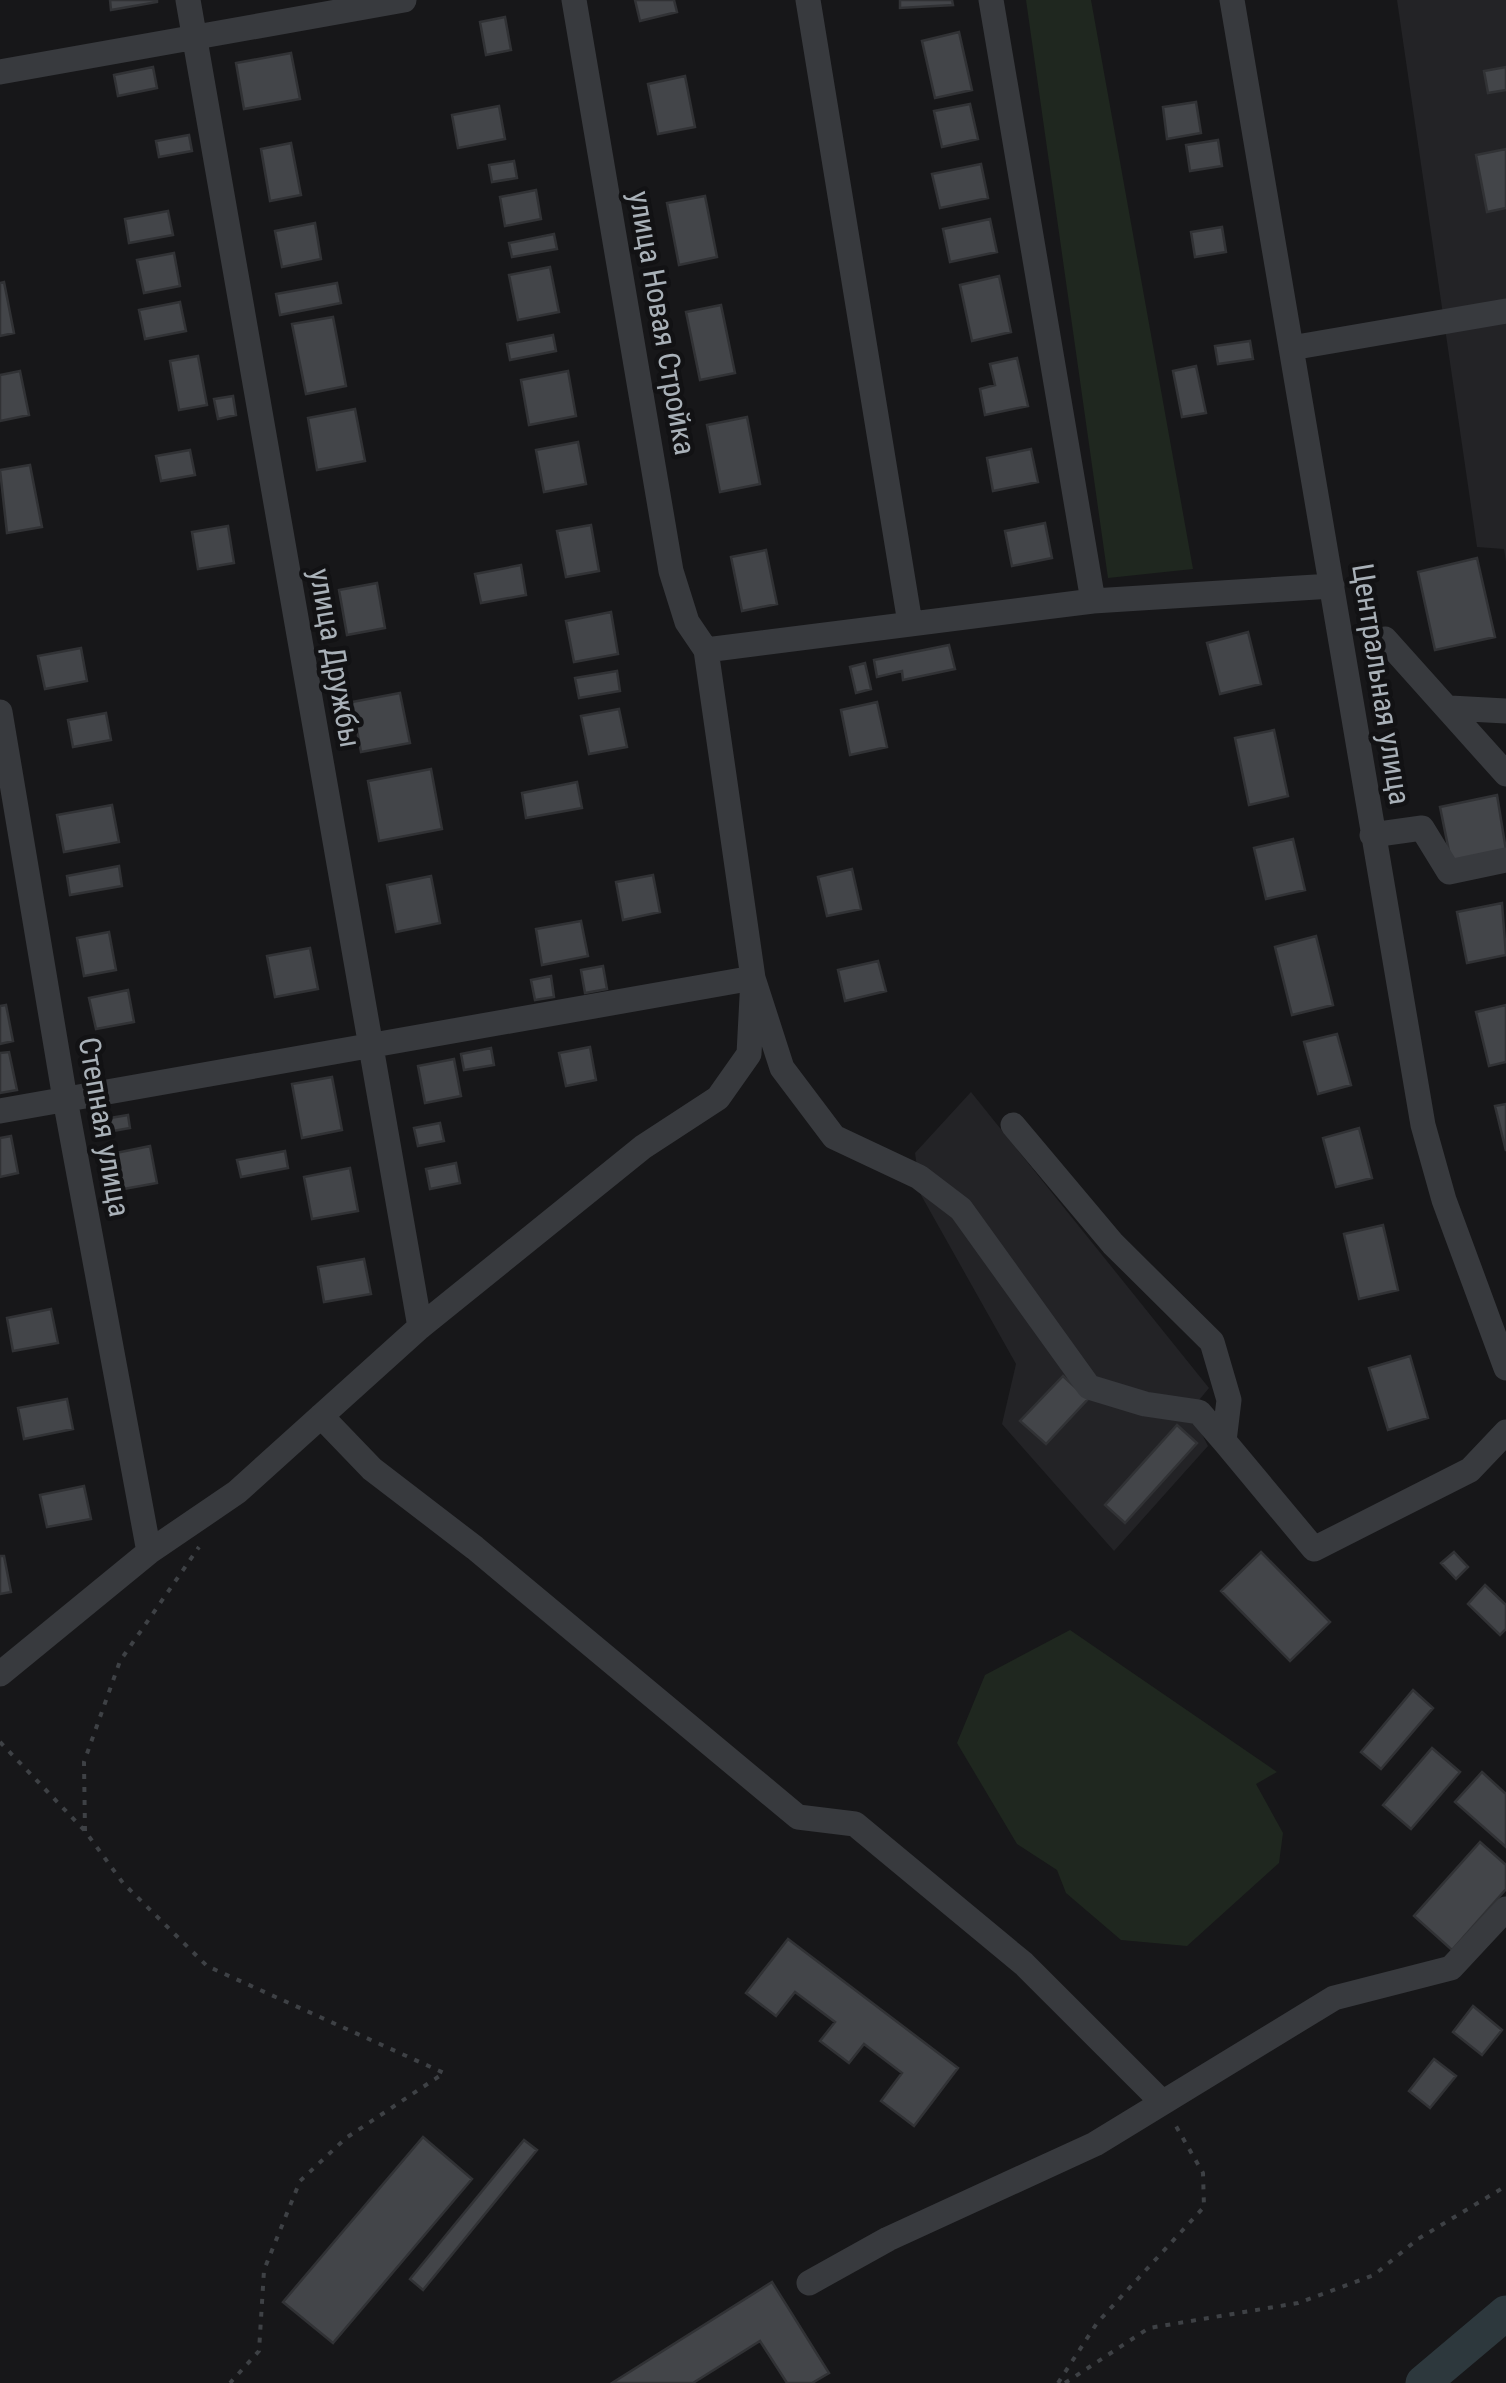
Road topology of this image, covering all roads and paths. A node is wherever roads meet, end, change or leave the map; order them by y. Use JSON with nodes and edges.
{"nodes":[{"id":1,"x":188,"y":0,"type":"edge"},
{"id":2,"x":404,"y":0,"type":"edge"},
{"id":3,"x":574,"y":0,"type":"edge"},
{"id":4,"x":808,"y":0,"type":"edge"},
{"id":5,"x":990,"y":0,"type":"edge"},
{"id":6,"x":1232,"y":0,"type":"edge"},
{"id":7,"x":194,"y":38,"type":"junction"},
{"id":8,"x":0,"y":72,"type":"edge"},
{"id":9,"x":1506,"y":311,"type":"edge"},
{"id":10,"x":1291,"y":348,"type":"junction"},
{"id":11,"x":1332,"y":586,"type":"junction"},
{"id":12,"x":1094,"y":600,"type":"junction"},
{"id":13,"x":910,"y":624,"type":"junction"},
{"id":14,"x":1385,"y":639,"type":"dead end"},
{"id":15,"x":706,"y":650,"type":"junction"},
{"id":16,"x":1450,"y":708,"type":"junction"},
{"id":17,"x":1506,"y":711,"type":"edge"},
{"id":18,"x":0,"y":712,"type":"edge"},
{"id":19,"x":1506,"y":774,"type":"edge"},
{"id":20,"x":1372,"y":835,"type":"junction"},
{"id":21,"x":1506,"y":860,"type":"edge"},
{"id":22,"x":754,"y":978,"type":"junction"},
{"id":23,"x":370,"y":1046,"type":"junction"},
{"id":24,"x":65,"y":1099,"type":"junction"},
{"id":25,"x":0,"y":1110,"type":"edge"},
{"id":26,"x":1013,"y":1124,"type":"dead end"},
{"id":27,"x":420,"y":1327,"type":"junction"},
{"id":28,"x":1505,"y":1360,"type":"edge"},
{"id":29,"x":321,"y":1416,"type":"junction"},
{"id":30,"x":1506,"y":1432,"type":"edge"},
{"id":31,"x":1224,"y":1441,"type":"junction"},
{"id":32,"x":205,"y":1538,"type":"dead end"},
{"id":33,"x":150,"y":1552,"type":"junction"},
{"id":34,"x":0,"y":1674,"type":"edge"},
{"id":35,"x":0,"y":1742,"type":"edge"},
{"id":36,"x":84,"y":1831,"type":"junction"},
{"id":37,"x":1506,"y":1909,"type":"edge"},
{"id":38,"x":1160,"y":2100,"type":"junction"},
{"id":39,"x":1506,"y":2186,"type":"edge"},
{"id":40,"x":809,"y":2283,"type":"dead end"},
{"id":41,"x":230,"y":2383,"type":"edge"},
{"id":42,"x":1058,"y":2383,"type":"edge"},
{"id":43,"x":1065,"y":2383,"type":"edge"}],
"edges":[{"from":1,"to":7,"type":"street","name":"улица Дружбы"},
{"from":2,"to":7,"type":"street"},
{"from":3,"to":15,"type":"street","name":"улица Новая Стройка"},
{"from":4,"to":13,"type":"street"},
{"from":5,"to":12,"type":"street"},
{"from":6,"to":10,"type":"street","name":"Центральная улица"},
{"from":7,"to":8,"type":"street"},
{"from":7,"to":23,"type":"street","name":"улица Дружбы"},
{"from":9,"to":10,"type":"street"},
{"from":10,"to":11,"type":"street","name":"Центральная улица"},
{"from":11,"to":12,"type":"street"},
{"from":11,"to":20,"type":"street","name":"Центральная улица"},
{"from":12,"to":13,"type":"street"},
{"from":13,"to":15,"type":"street"},
{"from":14,"to":16,"type":"street"},
{"from":15,"to":22,"type":"street"},
{"from":16,"to":17,"type":"street"},
{"from":16,"to":19,"type":"street"},
{"from":18,"to":24,"type":"street","name":"Степная улица"},
{"from":20,"to":21,"type":"street"},
{"from":20,"to":28,"type":"street","name":"Центральная улица"},
{"from":22,"to":23,"type":"street"},
{"from":22,"to":27,"type":"street"},
{"from":22,"to":31,"type":"street"},
{"from":23,"to":24,"type":"street"},
{"from":23,"to":27,"type":"street","name":"улица Дружбы"},
{"from":24,"to":25,"type":"street"},
{"from":24,"to":33,"type":"street","name":"Степная улица"},
{"from":26,"to":31,"type":"street"},
{"from":27,"to":29,"type":"street"},
{"from":29,"to":33,"type":"street"},
{"from":29,"to":38,"type":"street"},
{"from":30,"to":31,"type":"street"},
{"from":32,"to":36,"type":"path"},
{"from":33,"to":34,"type":"street"},
{"from":35,"to":36,"type":"path"},
{"from":36,"to":41,"type":"path"},
{"from":37,"to":38,"type":"street"},
{"from":38,"to":40,"type":"street"},
{"from":38,"to":42,"type":"path"},
{"from":39,"to":43,"type":"path"}]}
